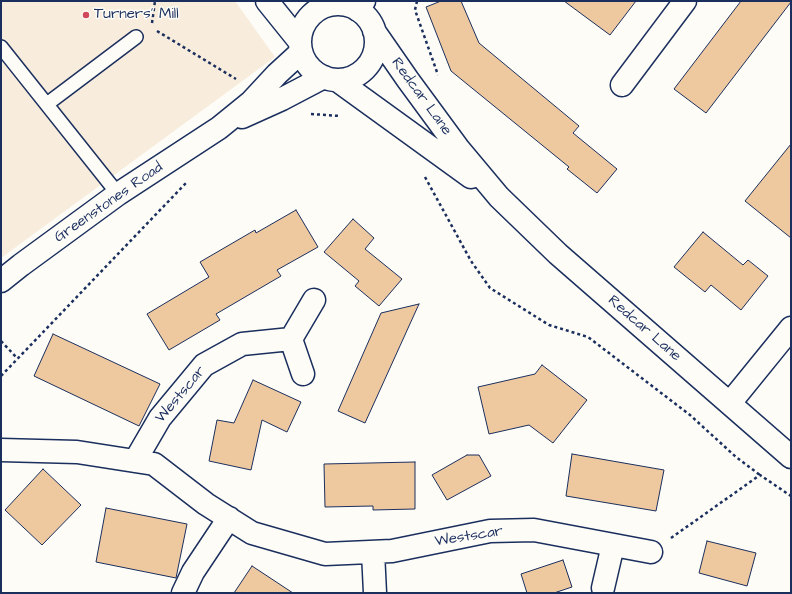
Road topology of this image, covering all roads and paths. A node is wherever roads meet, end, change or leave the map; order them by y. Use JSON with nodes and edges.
{"nodes":[{"id":1,"x":155,"y":1,"type":"edge"},
{"id":2,"x":267,"y":1,"type":"edge"},
{"id":3,"x":685,"y":1,"type":"edge"},
{"id":4,"x":349,"y":4,"type":"edge"},
{"id":5,"x":151,"y":28,"type":"dead end"},
{"id":6,"x":374,"y":31,"type":"junction"},
{"id":7,"x":136,"y":38,"type":"dead end"},
{"id":8,"x":1,"y":47,"type":"edge"},
{"id":9,"x":300,"y":47,"type":"junction"},
{"id":10,"x":330,"y":79,"type":"junction"},
{"id":11,"x":622,"y":85,"type":"dead end"},
{"id":12,"x":47,"y":104,"type":"junction"},
{"id":13,"x":219,"y":128,"type":"junction"},
{"id":14,"x":423,"y":173,"type":"dead end"},
{"id":15,"x":190,"y":178,"type":"dead end"},
{"id":16,"x":118,"y":194,"type":"junction"},
{"id":17,"x":500,"y":197,"type":"junction"},
{"id":18,"x":1,"y":282,"type":"edge"},
{"id":19,"x":314,"y":300,"type":"dead end"},
{"id":20,"x":791,"y":328,"type":"edge"},
{"id":21,"x":291,"y":339,"type":"junction"},
{"id":22,"x":1,"y":341,"type":"edge"},
{"id":23,"x":17,"y":358,"type":"junction"},
{"id":24,"x":303,"y":374,"type":"dead end"},
{"id":25,"x":1,"y":376,"type":"edge"},
{"id":26,"x":730,"y":403,"type":"junction"},
{"id":27,"x":1,"y":450,"type":"edge"},
{"id":28,"x":791,"y":457,"type":"edge"},
{"id":29,"x":135,"y":461,"type":"junction"},
{"id":30,"x":760,"y":475,"type":"junction"},
{"id":31,"x":791,"y":496,"type":"edge"},
{"id":32,"x":229,"y":518,"type":"junction"},
{"id":33,"x":613,"y":545,"type":"junction"},
{"id":34,"x":373,"y":552,"type":"junction"},
{"id":35,"x":651,"y":552,"type":"joint"},
{"id":36,"x":603,"y":588,"type":"dead end"},
{"id":37,"x":183,"y":593,"type":"edge"},
{"id":38,"x":375,"y":593,"type":"edge"}],
"edges":[{"from":1,"to":5,"type":"path"},
{"from":2,"to":9,"type":"street"},
{"from":3,"to":11,"type":"street"},
{"from":4,"to":6,"type":"street"},
{"from":4,"to":9,"type":"street"},
{"from":6,"to":10,"type":"street"},
{"from":6,"to":17,"type":"street","name":"Redcar Lane"},
{"from":7,"to":12,"type":"lane"},
{"from":8,"to":12,"type":"lane"},
{"from":9,"to":10,"type":"street"},
{"from":9,"to":13,"type":"street","name":"Greenstones Road"},
{"from":10,"to":13,"type":"street","name":"Greenstones Road"},
{"from":10,"to":17,"type":"street","name":"Redcar Lane"},
{"from":12,"to":16,"type":"lane"},
{"from":13,"to":16,"type":"street","name":"Greenstones Road"},
{"from":14,"to":30,"type":"path"},
{"from":15,"to":23,"type":"path"},
{"from":16,"to":18,"type":"street","name":"Greenstones Road"},
{"from":17,"to":26,"type":"street","name":"Redcar Lane"},
{"from":19,"to":21,"type":"street"},
{"from":20,"to":26,"type":"street"},
{"from":21,"to":24,"type":"street"},
{"from":21,"to":29,"type":"street","name":"Westscar"},
{"from":22,"to":23,"type":"path"},
{"from":23,"to":25,"type":"path"},
{"from":26,"to":28,"type":"street","name":"Redcar Lane"},
{"from":27,"to":29,"type":"street","name":"Westscar"},
{"from":29,"to":32,"type":"street","name":"Westscar"},
{"from":30,"to":31,"type":"path"},
{"from":30,"to":35,"type":"path"},
{"from":32,"to":34,"type":"street","name":"Westscar"},
{"from":32,"to":37,"type":"street"},
{"from":33,"to":34,"type":"street","name":"Westscar"},
{"from":33,"to":35,"type":"street","name":"Westscar"},
{"from":33,"to":36,"type":"street"},
{"from":34,"to":38,"type":"street"}]}
